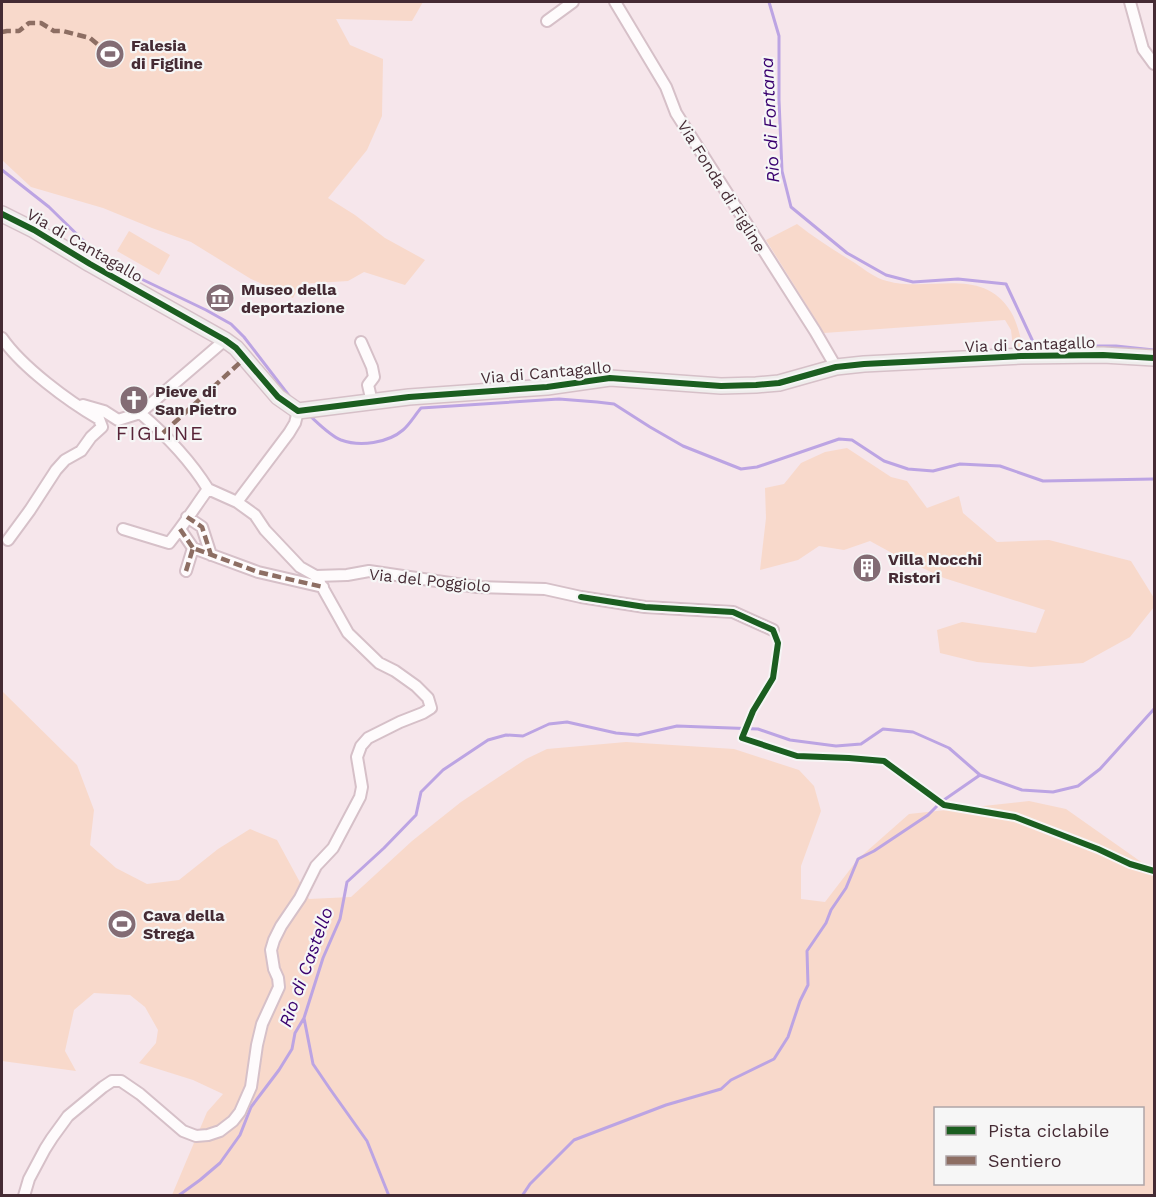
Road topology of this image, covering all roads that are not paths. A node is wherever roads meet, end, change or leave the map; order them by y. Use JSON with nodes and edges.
{"nodes":[{"id":1,"x":573,"y":2,"type":"edge"},
{"id":2,"x":615,"y":2,"type":"edge"},
{"id":3,"x":1130,"y":2,"type":"edge"},
{"id":4,"x":547,"y":21,"type":"dead end"},
{"id":5,"x":1155,"y":64,"type":"edge"},
{"id":6,"x":2,"y":214,"type":"edge"},
{"id":7,"x":2,"y":338,"type":"edge"},
{"id":8,"x":225,"y":340,"type":"junction"},
{"id":9,"x":361,"y":342,"type":"dead end"},
{"id":10,"x":1155,"y":358,"type":"edge"},
{"id":11,"x":836,"y":367,"type":"junction"},
{"id":12,"x":372,"y":402,"type":"junction"},
{"id":13,"x":79,"y":408,"type":"junction"},
{"id":14,"x":304,"y":410,"type":"junction"},
{"id":15,"x":140,"y":413,"type":"junction"},
{"id":16,"x":208,"y":489,"type":"junction"},
{"id":17,"x":237,"y":502,"type":"junction"},
{"id":18,"x":187,"y":517,"type":"junction"},
{"id":19,"x":123,"y":529,"type":"dead end"},
{"id":20,"x":180,"y":529,"type":"junction"},
{"id":21,"x":8,"y":540,"type":"dead end"},
{"id":22,"x":194,"y":548,"type":"junction"},
{"id":23,"x":211,"y":555,"type":"junction"},
{"id":24,"x":186,"y":571,"type":"dead end"},
{"id":25,"x":316,"y":576,"type":"junction"},
{"id":26,"x":322,"y":587,"type":"junction"},
{"id":27,"x":773,"y":630,"type":"dead end"},
{"id":28,"x":24,"y":1196,"type":"edge"}],
"edges":[{"from":1,"to":4,"type":"street"},
{"from":2,"to":11,"type":"street","name":"Via Fonda di Figline"},
{"from":3,"to":5,"type":"street"},
{"from":6,"to":8,"type":"street","name":"Via di Cantagallo"},
{"from":7,"to":13,"type":"street"},
{"from":8,"to":14,"type":"street","name":"Via di Cantagallo"},
{"from":8,"to":15,"type":"street"},
{"from":9,"to":12,"type":"street"},
{"from":10,"to":11,"type":"street","name":"Via di Cantagallo"},
{"from":11,"to":12,"type":"street","name":"Via di Cantagallo"},
{"from":12,"to":14,"type":"street","name":"Via di Cantagallo"},
{"from":13,"to":15,"type":"street"},
{"from":13,"to":21,"type":"street"},
{"from":14,"to":17,"type":"street"},
{"from":15,"to":16,"type":"street"},
{"from":16,"to":17,"type":"street"},
{"from":16,"to":18,"type":"street"},
{"from":17,"to":25,"type":"street"},
{"from":18,"to":20,"type":"street"},
{"from":18,"to":23,"type":"street"},
{"from":19,"to":20,"type":"street"},
{"from":20,"to":22,"type":"street"},
{"from":22,"to":23,"type":"street"},
{"from":22,"to":24,"type":"street"},
{"from":23,"to":26,"type":"street"},
{"from":25,"to":26,"type":"street"},
{"from":25,"to":27,"type":"street","name":"Via del Poggiolo"},
{"from":26,"to":28,"type":"street"}]}
